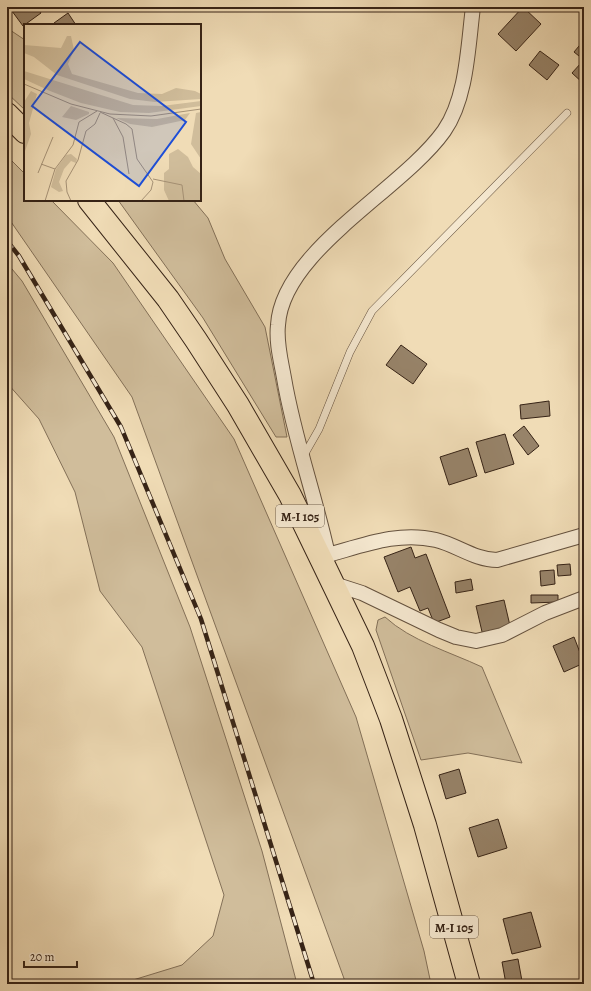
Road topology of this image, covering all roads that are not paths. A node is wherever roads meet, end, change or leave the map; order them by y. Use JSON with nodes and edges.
{"nodes":[{"id":1,"x":473,"y":7,"type":"edge"},
{"id":2,"x":567,"y":113,"type":"dead end"},
{"id":3,"x":7,"y":114,"type":"edge"},
{"id":4,"x":24,"y":131,"type":"edge"},
{"id":5,"x":89,"y":201,"type":"edge"},
{"id":6,"x":303,"y":458,"type":"junction"},
{"id":7,"x":584,"y":535,"type":"edge"},
{"id":8,"x":325,"y":558,"type":"junction"},
{"id":9,"x":331,"y":582,"type":"junction"},
{"id":10,"x":584,"y":598,"type":"edge"},
{"id":11,"x":469,"y":984,"type":"edge"}],
"edges":[{"from":1,"to":6,"type":"street"},
{"from":2,"to":6,"type":"lane"},
{"from":3,"to":4,"type":"main road"},
{"from":5,"to":8,"type":"main road","number":"M-I 105"},
{"from":6,"to":8,"type":"street"},
{"from":7,"to":8,"type":"street"},
{"from":8,"to":9,"type":"main road","number":"M-I 105"},
{"from":9,"to":10,"type":"street"},
{"from":9,"to":11,"type":"main road","number":"M-I 105"}]}
